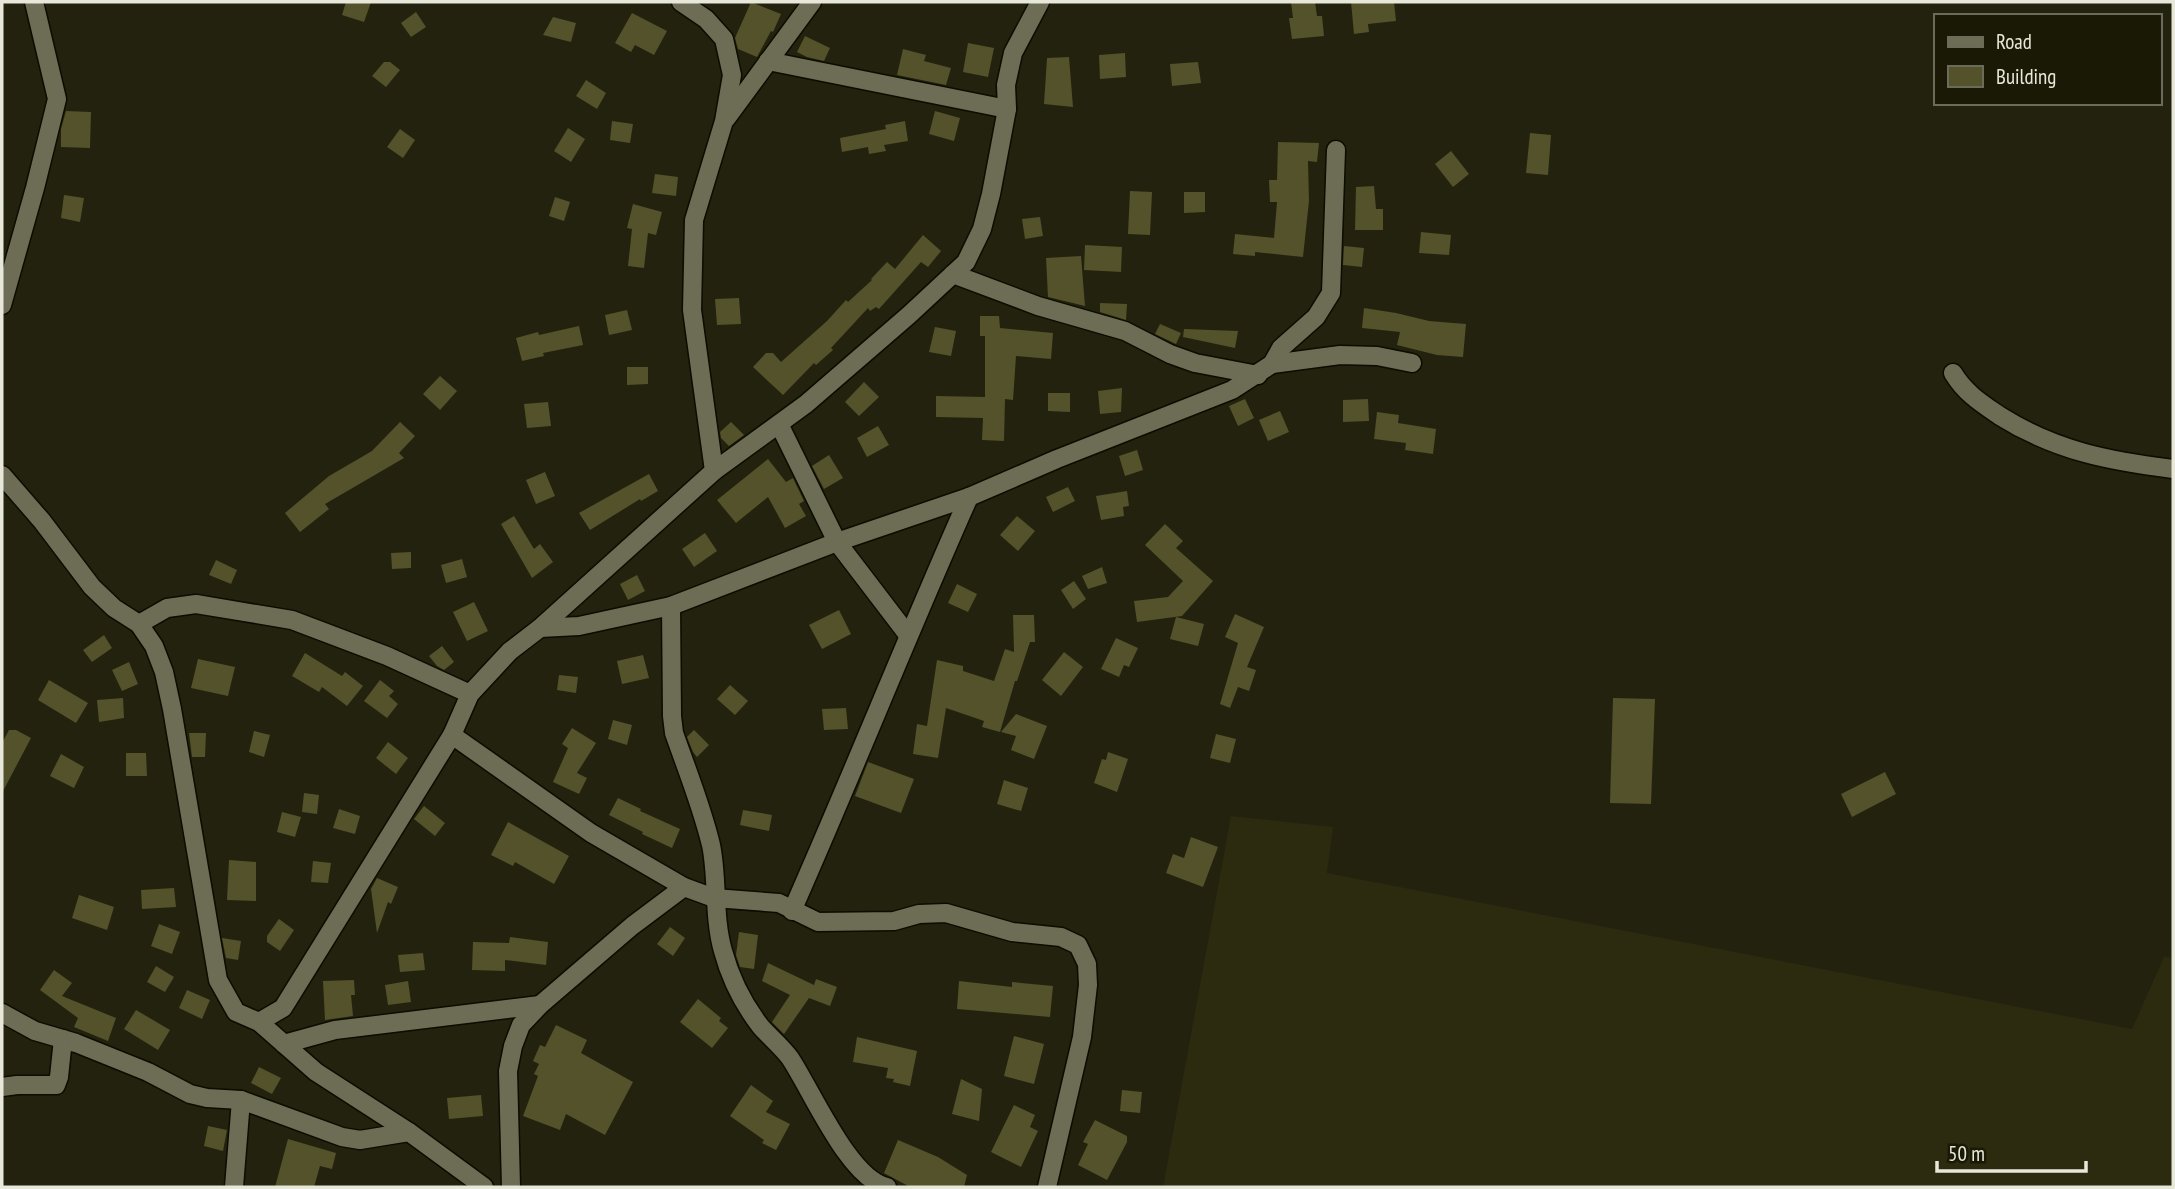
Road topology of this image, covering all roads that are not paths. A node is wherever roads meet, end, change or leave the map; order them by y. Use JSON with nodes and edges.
{"nodes":[{"id":1,"x":34,"y":2,"type":"edge"},
{"id":2,"x":681,"y":2,"type":"edge"},
{"id":3,"x":812,"y":2,"type":"edge"},
{"id":4,"x":1040,"y":2,"type":"edge"},
{"id":5,"x":768,"y":61,"type":"junction"},
{"id":6,"x":1007,"y":109,"type":"junction"},
{"id":7,"x":724,"y":121,"type":"junction"},
{"id":8,"x":1336,"y":150,"type":"dead end"},
{"id":9,"x":953,"y":274,"type":"junction"},
{"id":10,"x":2,"y":306,"type":"edge"},
{"id":11,"x":1412,"y":363,"type":"dead end"},
{"id":12,"x":1265,"y":369,"type":"junction"},
{"id":13,"x":1953,"y":373,"type":"dead end"},
{"id":14,"x":779,"y":424,"type":"junction"},
{"id":15,"x":2173,"y":469,"type":"edge"},
{"id":16,"x":714,"y":471,"type":"junction"},
{"id":17,"x":2,"y":475,"type":"edge"},
{"id":18,"x":969,"y":497,"type":"junction"},
{"id":19,"x":837,"y":542,"type":"junction"},
{"id":20,"x":671,"y":606,"type":"junction"},
{"id":21,"x":139,"y":624,"type":"junction"},
{"id":22,"x":540,"y":628,"type":"junction"},
{"id":23,"x":908,"y":635,"type":"junction"},
{"id":24,"x":470,"y":694,"type":"junction"},
{"id":25,"x":452,"y":735,"type":"junction"},
{"id":26,"x":684,"y":887,"type":"junction"},
{"id":27,"x":714,"y":898,"type":"junction"},
{"id":28,"x":792,"y":911,"type":"junction"},
{"id":29,"x":540,"y":1005,"type":"junction"},
{"id":30,"x":2,"y":1013,"type":"edge"},
{"id":31,"x":259,"y":1022,"type":"junction"},
{"id":32,"x":63,"y":1039,"type":"junction"},
{"id":33,"x":284,"y":1044,"type":"junction"},
{"id":34,"x":2,"y":1087,"type":"edge"},
{"id":35,"x":241,"y":1100,"type":"junction"},
{"id":36,"x":409,"y":1132,"type":"junction"},
{"id":37,"x":234,"y":1187,"type":"edge"},
{"id":38,"x":484,"y":1187,"type":"edge"},
{"id":39,"x":512,"y":1187,"type":"edge"},
{"id":40,"x":887,"y":1187,"type":"edge"},
{"id":41,"x":1047,"y":1187,"type":"edge"}],
"edges":[{"from":1,"to":10,"type":"street"},
{"from":2,"to":7,"type":"street"},
{"from":3,"to":5,"type":"street"},
{"from":4,"to":6,"type":"street"},
{"from":5,"to":6,"type":"street"},
{"from":5,"to":7,"type":"street"},
{"from":6,"to":9,"type":"street"},
{"from":7,"to":16,"type":"street"},
{"from":8,"to":12,"type":"street"},
{"from":9,"to":12,"type":"street"},
{"from":9,"to":14,"type":"street"},
{"from":11,"to":12,"type":"street"},
{"from":12,"to":18,"type":"street"},
{"from":13,"to":15,"type":"street"},
{"from":14,"to":16,"type":"street"},
{"from":14,"to":19,"type":"street"},
{"from":16,"to":22,"type":"street"},
{"from":17,"to":21,"type":"street"},
{"from":18,"to":19,"type":"street"},
{"from":18,"to":23,"type":"street"},
{"from":19,"to":20,"type":"street"},
{"from":19,"to":23,"type":"street"},
{"from":20,"to":22,"type":"street"},
{"from":20,"to":27,"type":"street"},
{"from":21,"to":24,"type":"street"},
{"from":21,"to":31,"type":"street"},
{"from":22,"to":24,"type":"street"},
{"from":23,"to":28,"type":"street"},
{"from":24,"to":25,"type":"street"},
{"from":25,"to":26,"type":"street"},
{"from":25,"to":31,"type":"street"},
{"from":26,"to":27,"type":"street"},
{"from":26,"to":29,"type":"street"},
{"from":27,"to":28,"type":"street"},
{"from":27,"to":40,"type":"street"},
{"from":28,"to":41,"type":"street"},
{"from":29,"to":33,"type":"street"},
{"from":29,"to":39,"type":"street"},
{"from":30,"to":32,"type":"street"},
{"from":31,"to":33,"type":"street"},
{"from":32,"to":34,"type":"street"},
{"from":32,"to":35,"type":"street"},
{"from":33,"to":36,"type":"street"},
{"from":35,"to":36,"type":"street"},
{"from":35,"to":37,"type":"street"},
{"from":36,"to":38,"type":"street"}]}
